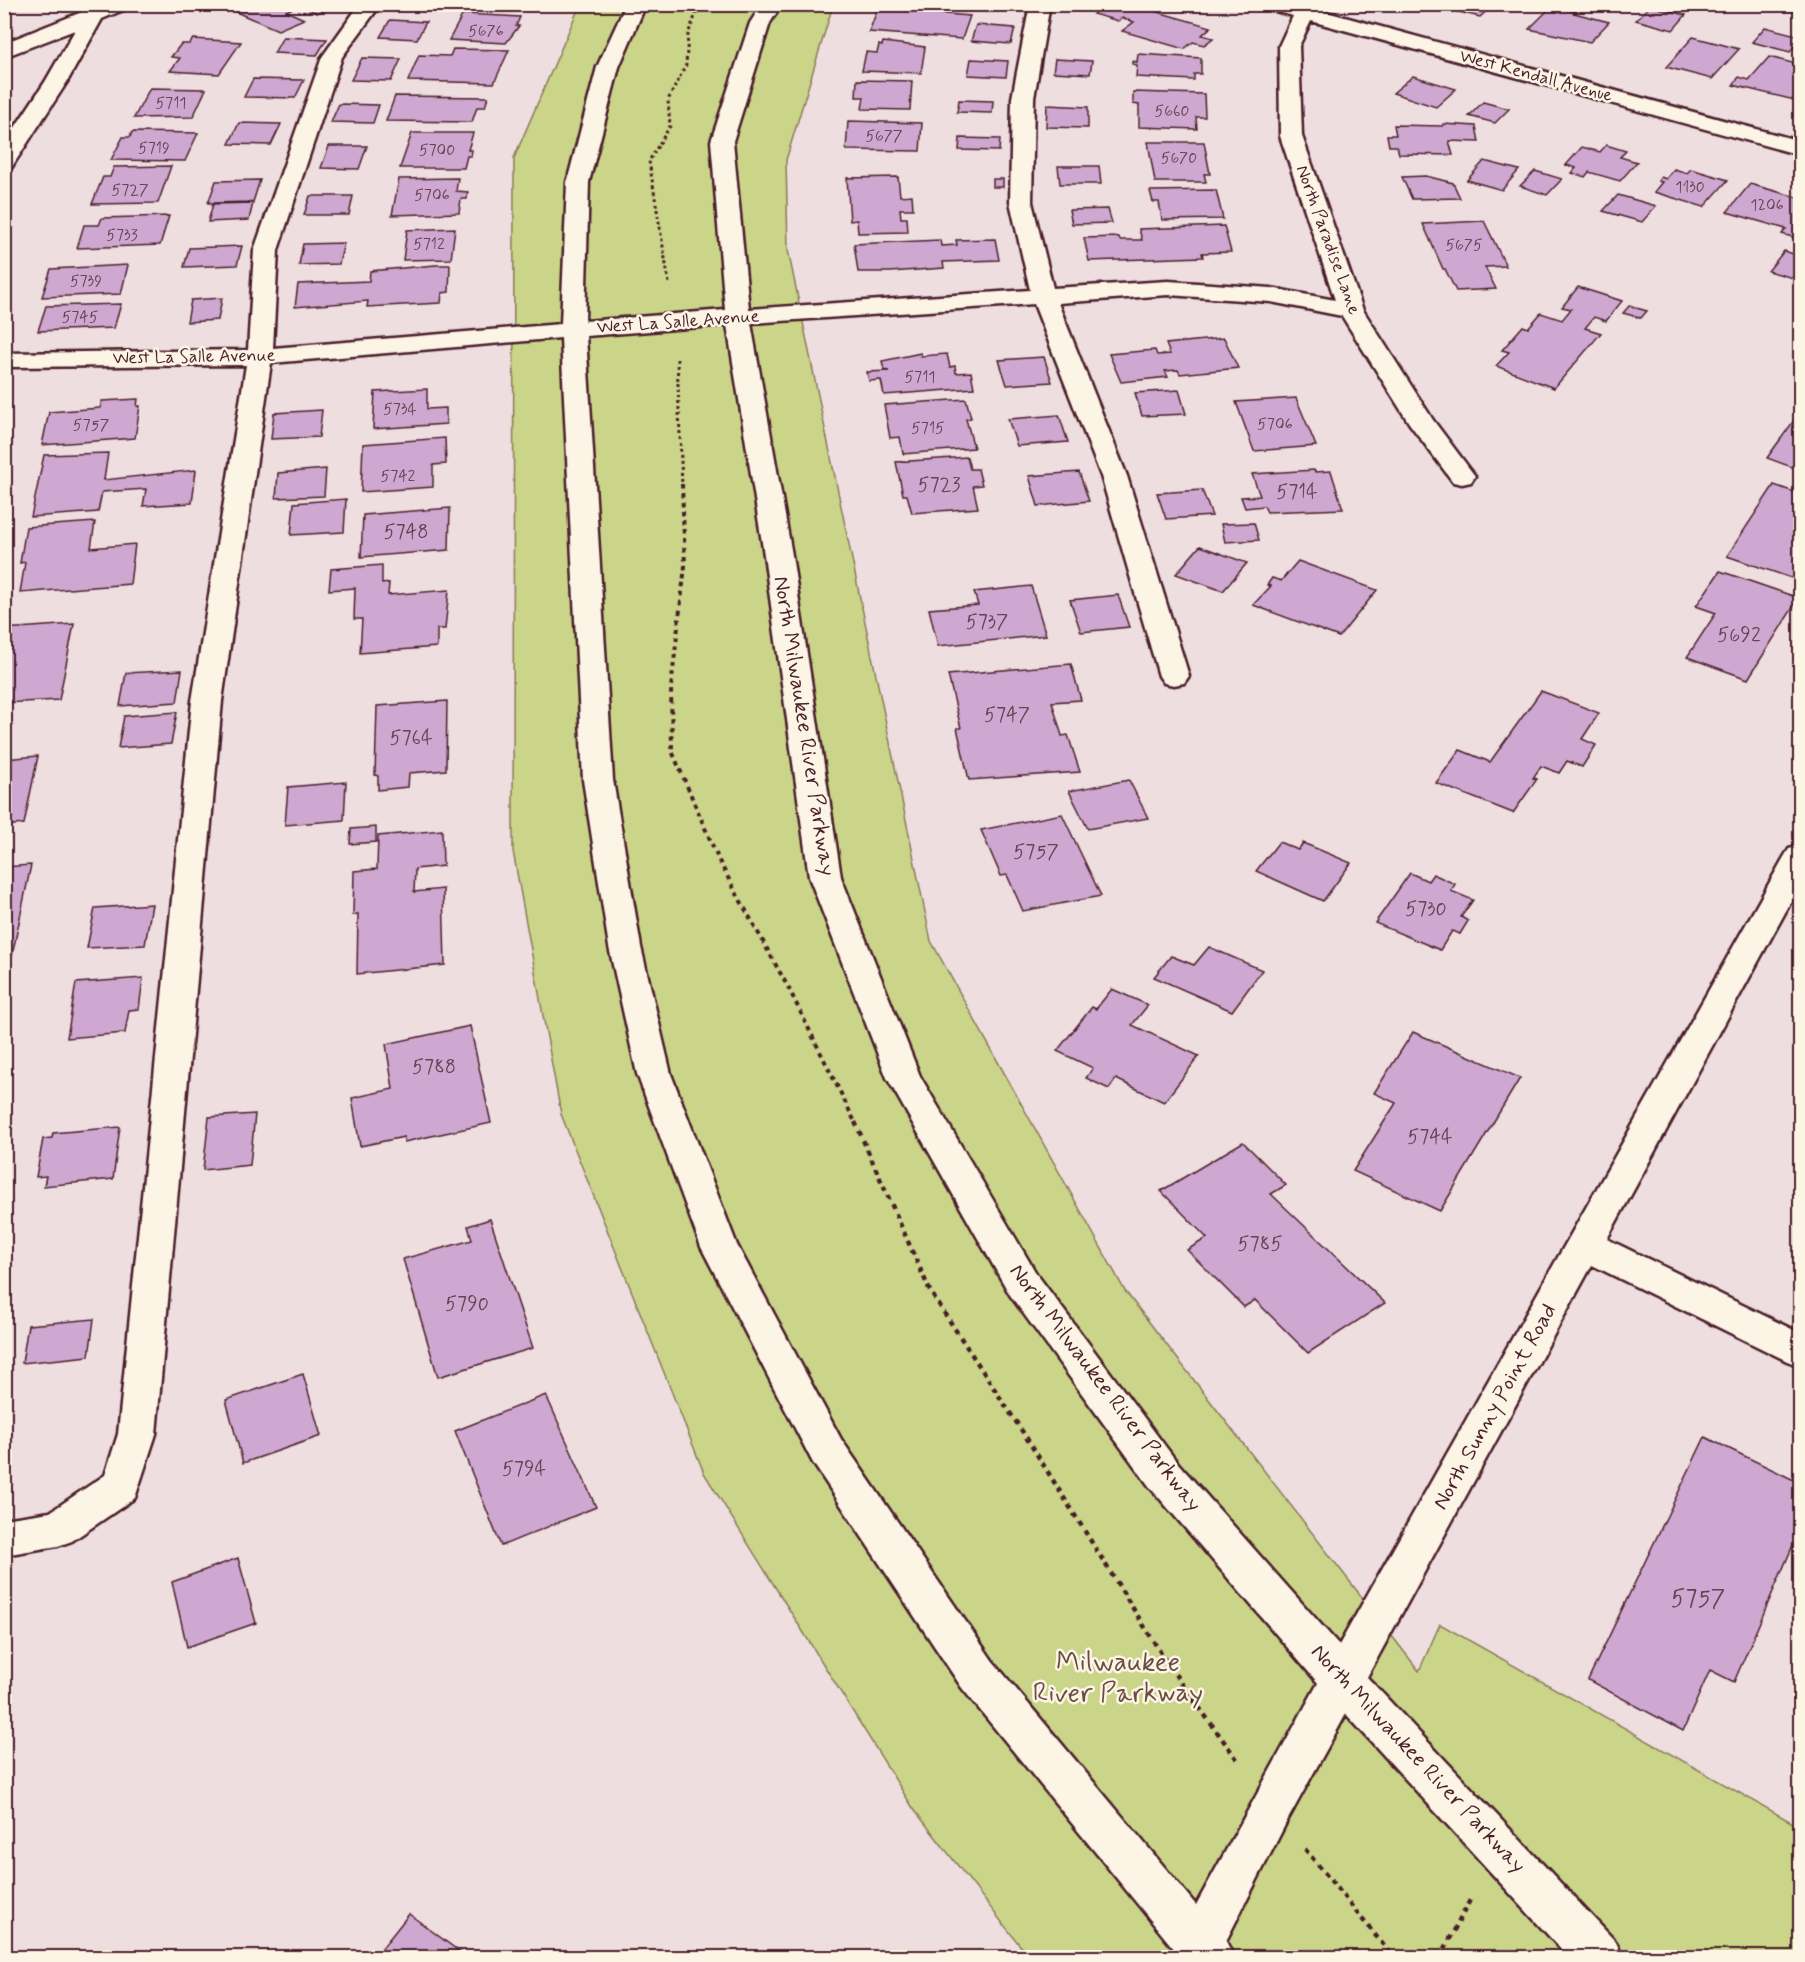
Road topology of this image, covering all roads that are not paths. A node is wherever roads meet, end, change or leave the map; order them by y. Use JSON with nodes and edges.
{"nodes":[{"id":1,"x":121,"y":4,"type":"edge"},
{"id":2,"x":371,"y":4,"type":"edge"},
{"id":3,"x":636,"y":4,"type":"edge"},
{"id":4,"x":772,"y":4,"type":"edge"},
{"id":5,"x":1040,"y":4,"type":"edge"},
{"id":6,"x":1272,"y":4,"type":"edge"},
{"id":7,"x":1305,"y":13,"type":"junction"},
{"id":8,"x":94,"y":15,"type":"junction"},
{"id":9,"x":4,"y":51,"type":"edge"},
{"id":10,"x":1800,"y":148,"type":"edge"},
{"id":11,"x":4,"y":162,"type":"edge"},
{"id":12,"x":1043,"y":296,"type":"junction"},
{"id":13,"x":1351,"y":310,"type":"junction"},
{"id":14,"x":738,"y":317,"type":"junction"},
{"id":15,"x":573,"y":330,"type":"junction"},
{"id":16,"x":260,"y":357,"type":"junction"},
{"id":17,"x":4,"y":360,"type":"edge"},
{"id":18,"x":1462,"y":476,"type":"dead end"},
{"id":19,"x":1174,"y":676,"type":"dead end"},
{"id":20,"x":1800,"y":857,"type":"edge"},
{"id":21,"x":1585,"y":1245,"type":"junction"},
{"id":22,"x":1800,"y":1350,"type":"edge"},
{"id":23,"x":4,"y":1537,"type":"edge"},
{"id":24,"x":1343,"y":1681,"type":"junction"},
{"id":25,"x":1202,"y":1954,"type":"edge"},
{"id":26,"x":1600,"y":1958,"type":"edge"}],
"edges":[{"from":1,"to":8,"type":"street"},
{"from":2,"to":16,"type":"street"},
{"from":3,"to":15,"type":"street"},
{"from":4,"to":14,"type":"street","name":"North Milwaukee River Parkway"},
{"from":5,"to":12,"type":"street"},
{"from":6,"to":7,"type":"street","name":"West Kendall Avenue"},
{"from":7,"to":10,"type":"street","name":"West Kendall Avenue"},
{"from":7,"to":13,"type":"street","name":"North Paradise Lane"},
{"from":8,"to":9,"type":"street"},
{"from":8,"to":11,"type":"street"},
{"from":12,"to":13,"type":"street","name":"West La Salle Avenue"},
{"from":12,"to":14,"type":"street","name":"West La Salle Avenue"},
{"from":12,"to":19,"type":"street"},
{"from":13,"to":18,"type":"street","name":"North Paradise Lane"},
{"from":14,"to":15,"type":"street","name":"West La Salle Avenue"},
{"from":14,"to":24,"type":"street","name":"North Milwaukee River Parkway"},
{"from":15,"to":16,"type":"street","name":"West La Salle Avenue"},
{"from":15,"to":25,"type":"street"},
{"from":16,"to":17,"type":"street","name":"West La Salle Avenue"},
{"from":16,"to":23,"type":"street"},
{"from":20,"to":21,"type":"street","name":"North Sunny Point Road"},
{"from":21,"to":22,"type":"street"},
{"from":21,"to":24,"type":"street","name":"North Sunny Point Road"},
{"from":24,"to":25,"type":"street","name":"North Sunny Point Road"},
{"from":24,"to":26,"type":"street","name":"North Milwaukee River Parkway"}]}
